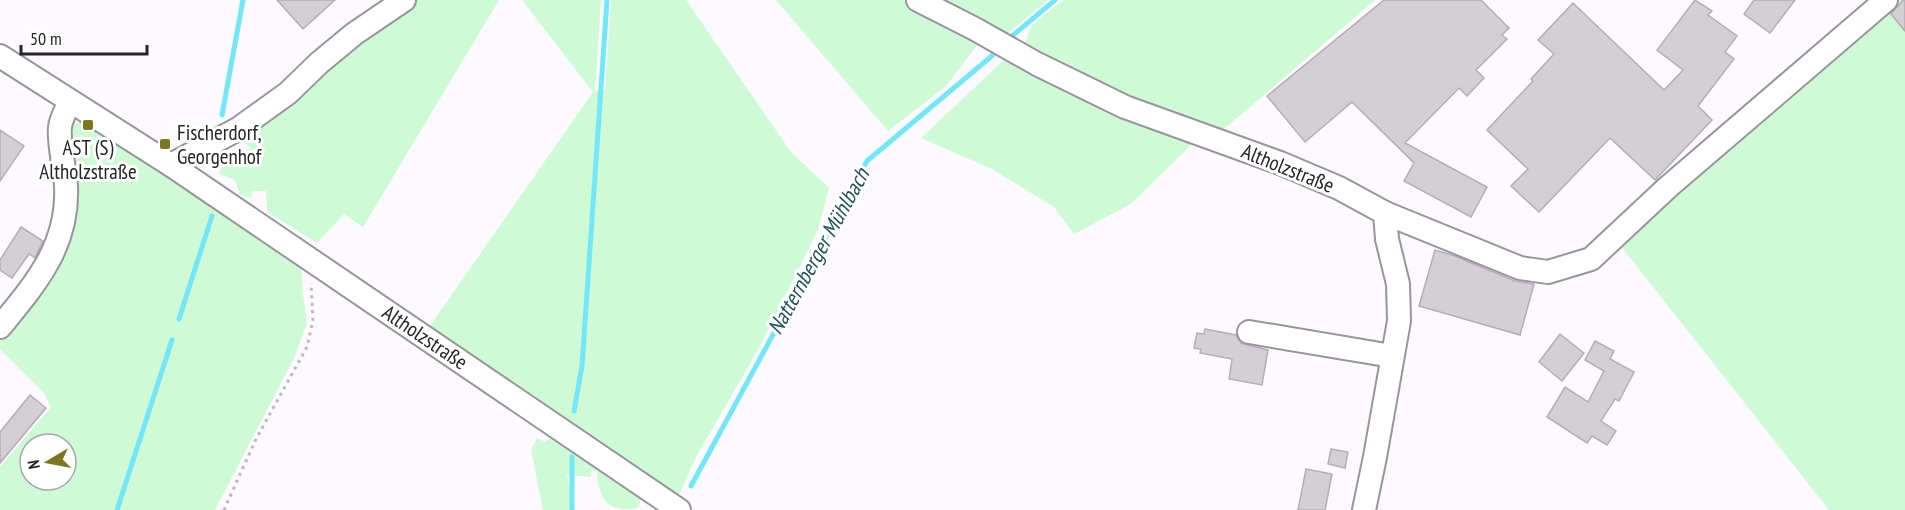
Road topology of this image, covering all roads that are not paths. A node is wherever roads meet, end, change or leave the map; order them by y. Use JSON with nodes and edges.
{"nodes":[{"id":1,"x":404,"y":0,"type":"edge"},
{"id":2,"x":918,"y":0,"type":"edge"},
{"id":3,"x":1886,"y":0,"type":"edge"},
{"id":4,"x":0,"y":56,"type":"edge"},
{"id":5,"x":70,"y":101,"type":"junction"},
{"id":6,"x":171,"y":165,"type":"junction"},
{"id":7,"x":1385,"y":213,"type":"junction"},
{"id":8,"x":0,"y":327,"type":"edge"},
{"id":9,"x":1250,"y":332,"type":"dead end"},
{"id":10,"x":1392,"y":356,"type":"junction"},
{"id":11,"x":679,"y":510,"type":"edge"},
{"id":12,"x":1364,"y":510,"type":"edge"}],
"edges":[{"from":1,"to":6,"type":"street"},
{"from":2,"to":7,"type":"street","name":"Altholzstraße"},
{"from":3,"to":7,"type":"street","name":"Altholzstraße"},
{"from":4,"to":5,"type":"street","name":"Altholzstraße"},
{"from":5,"to":6,"type":"street","name":"Altholzstraße"},
{"from":5,"to":8,"type":"street"},
{"from":6,"to":11,"type":"street","name":"Altholzstraße"},
{"from":7,"to":10,"type":"street"},
{"from":9,"to":10,"type":"street"},
{"from":10,"to":12,"type":"street"}]}
